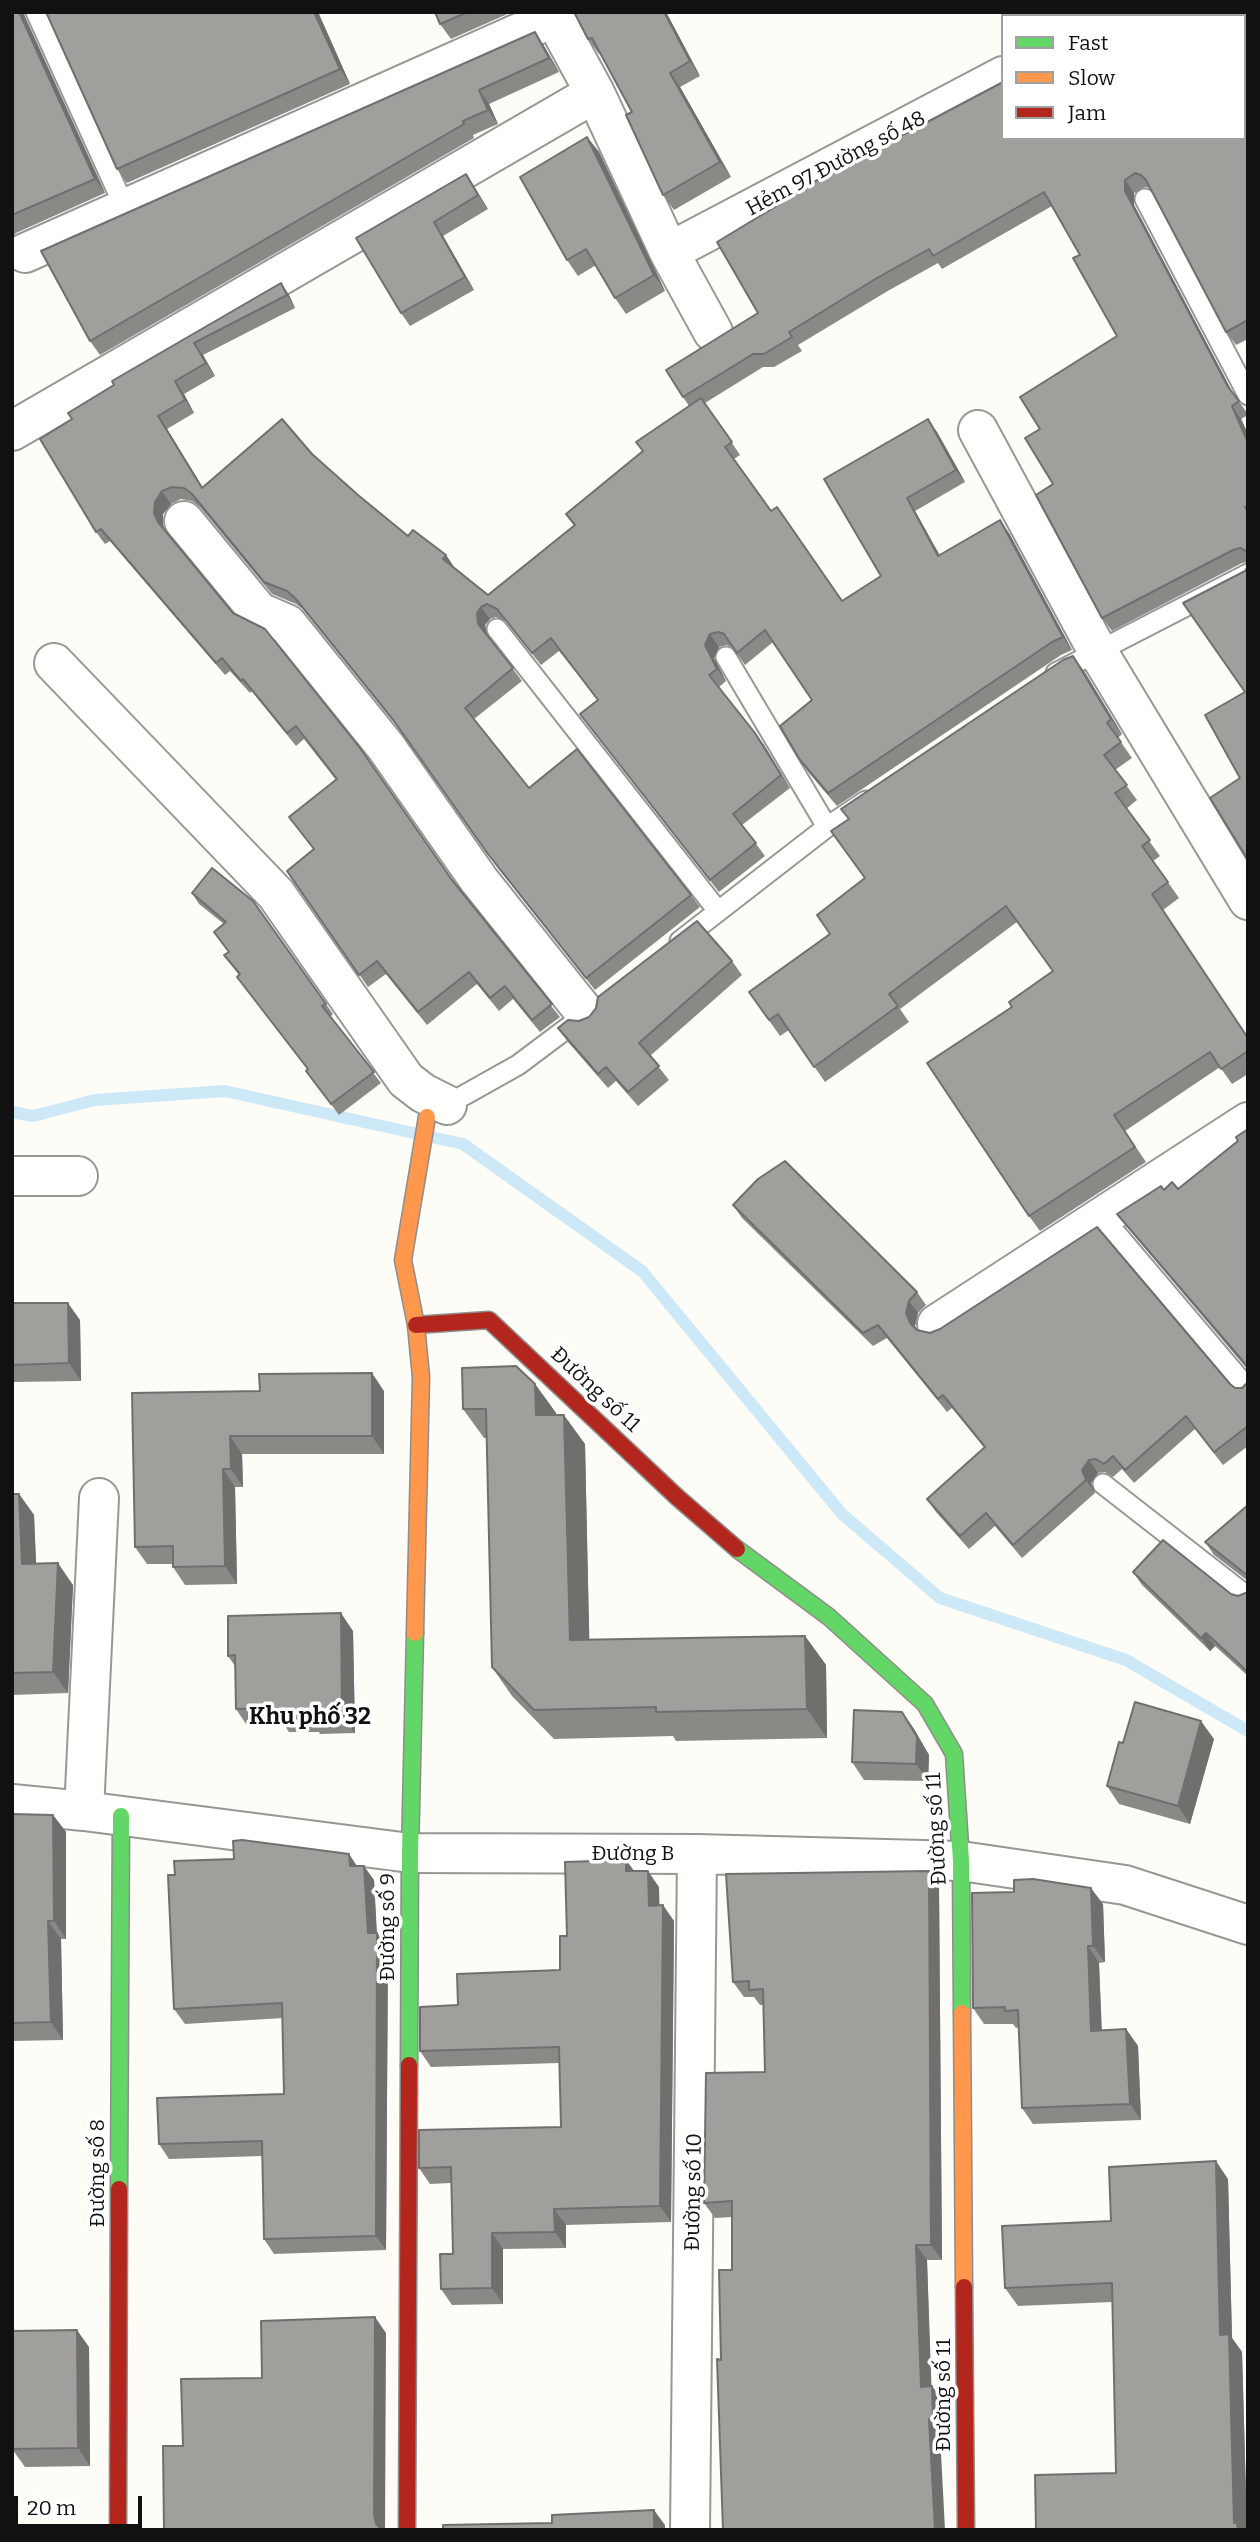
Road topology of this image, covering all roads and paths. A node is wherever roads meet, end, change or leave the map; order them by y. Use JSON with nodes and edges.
{"nodes":[{"id":1,"x":36,"y":12,"type":"edge"},
{"id":2,"x":565,"y":24,"type":"edge"},
{"id":3,"x":1001,"y":77,"type":"edge"},
{"id":4,"x":595,"y":93,"type":"junction"},
{"id":5,"x":1145,"y":199,"type":"edge"},
{"id":6,"x":125,"y":208,"type":"junction"},
{"id":7,"x":669,"y":252,"type":"junction"},
{"id":8,"x":25,"y":253,"type":"dead end"},
{"id":9,"x":713,"y":332,"type":"dead end"},
{"id":10,"x":1248,"y":395,"type":"edge"},
{"id":11,"x":978,"y":430,"type":"dead end"},
{"id":12,"x":12,"y":431,"type":"edge"},
{"id":13,"x":184,"y":521,"type":"dead end"},
{"id":14,"x":1248,"y":574,"type":"edge"},
{"id":15,"x":497,"y":629,"type":"dead end"},
{"id":16,"x":1098,"y":652,"type":"junction"},
{"id":17,"x":726,"y":657,"type":"edge"},
{"id":18,"x":54,"y":663,"type":"dead end"},
{"id":19,"x":1045,"y":681,"type":"edge"},
{"id":20,"x":884,"y":788,"type":"edge"},
{"id":21,"x":827,"y":827,"type":"junction"},
{"id":22,"x":1248,"y":900,"type":"edge"},
{"id":23,"x":718,"y":911,"type":"junction"},
{"id":24,"x":663,"y":954,"type":"edge"},
{"id":25,"x":592,"y":1009,"type":"joint"},
{"id":26,"x":437,"y":1111,"type":"junction"},
{"id":27,"x":1248,"y":1122,"type":"edge"},
{"id":28,"x":12,"y":1176,"type":"edge"},
{"id":29,"x":78,"y":1176,"type":"dead end"},
{"id":30,"x":1102,"y":1217,"type":"junction"},
{"id":31,"x":937,"y":1324,"type":"dead end"},
{"id":32,"x":416,"y":1325,"type":"junction"},
{"id":33,"x":1248,"y":1389,"type":"edge"},
{"id":34,"x":1104,"y":1483,"type":"dead end"},
{"id":35,"x":99,"y":1498,"type":"dead end"},
{"id":36,"x":1248,"y":1597,"type":"edge"},
{"id":37,"x":12,"y":1804,"type":"edge"},
{"id":38,"x":103,"y":1813,"type":"junction"},
{"id":39,"x":410,"y":1853,"type":"junction"},
{"id":40,"x":697,"y":1854,"type":"junction"},
{"id":41,"x":961,"y":1861,"type":"junction"},
{"id":42,"x":1248,"y":1925,"type":"edge"},
{"id":43,"x":118,"y":2530,"type":"edge"},
{"id":44,"x":407,"y":2530,"type":"edge"},
{"id":45,"x":690,"y":2530,"type":"edge"},
{"id":46,"x":966,"y":2530,"type":"edge"}],
"edges":[{"from":1,"to":6,"type":"lane"},
{"from":2,"to":4,"type":"street"},
{"from":2,"to":6,"type":"street"},
{"from":3,"to":7,"type":"street","name":"Hẻm 97 Đường số 48"},
{"from":4,"to":7,"type":"street"},
{"from":4,"to":12,"type":"street"},
{"from":5,"to":10,"type":"lane"},
{"from":6,"to":8,"type":"street"},
{"from":7,"to":9,"type":"street"},
{"from":11,"to":16,"type":"street"},
{"from":13,"to":25,"type":"street"},
{"from":14,"to":16,"type":"lane"},
{"from":15,"to":23,"type":"lane"},
{"from":16,"to":19,"type":"lane"},
{"from":16,"to":22,"type":"street"},
{"from":17,"to":21,"type":"lane"},
{"from":18,"to":26,"type":"street"},
{"from":20,"to":21,"type":"lane"},
{"from":21,"to":23,"type":"lane"},
{"from":23,"to":24,"type":"lane"},
{"from":25,"to":26,"type":"lane"},
{"from":26,"to":32,"type":"street","name":"Đường số 9"},
{"from":27,"to":30,"type":"street"},
{"from":28,"to":29,"type":"street"},
{"from":30,"to":31,"type":"street"},
{"from":30,"to":33,"type":"lane"},
{"from":32,"to":39,"type":"street","name":"Đường số 9"},
{"from":32,"to":41,"type":"street","name":"Đường số 11"},
{"from":34,"to":36,"type":"lane"},
{"from":35,"to":38,"type":"street"},
{"from":37,"to":38,"type":"street","name":"Đường B"},
{"from":38,"to":39,"type":"street","name":"Đường B"},
{"from":38,"to":43,"type":"street","name":"Đường số 8"},
{"from":39,"to":40,"type":"street","name":"Đường B"},
{"from":39,"to":44,"type":"street","name":"Đường số 9"},
{"from":40,"to":41,"type":"street","name":"Đường B"},
{"from":40,"to":45,"type":"street","name":"Đường số 10"},
{"from":41,"to":42,"type":"street","name":"Đường B"},
{"from":41,"to":46,"type":"street","name":"Đường số 11"}]}
